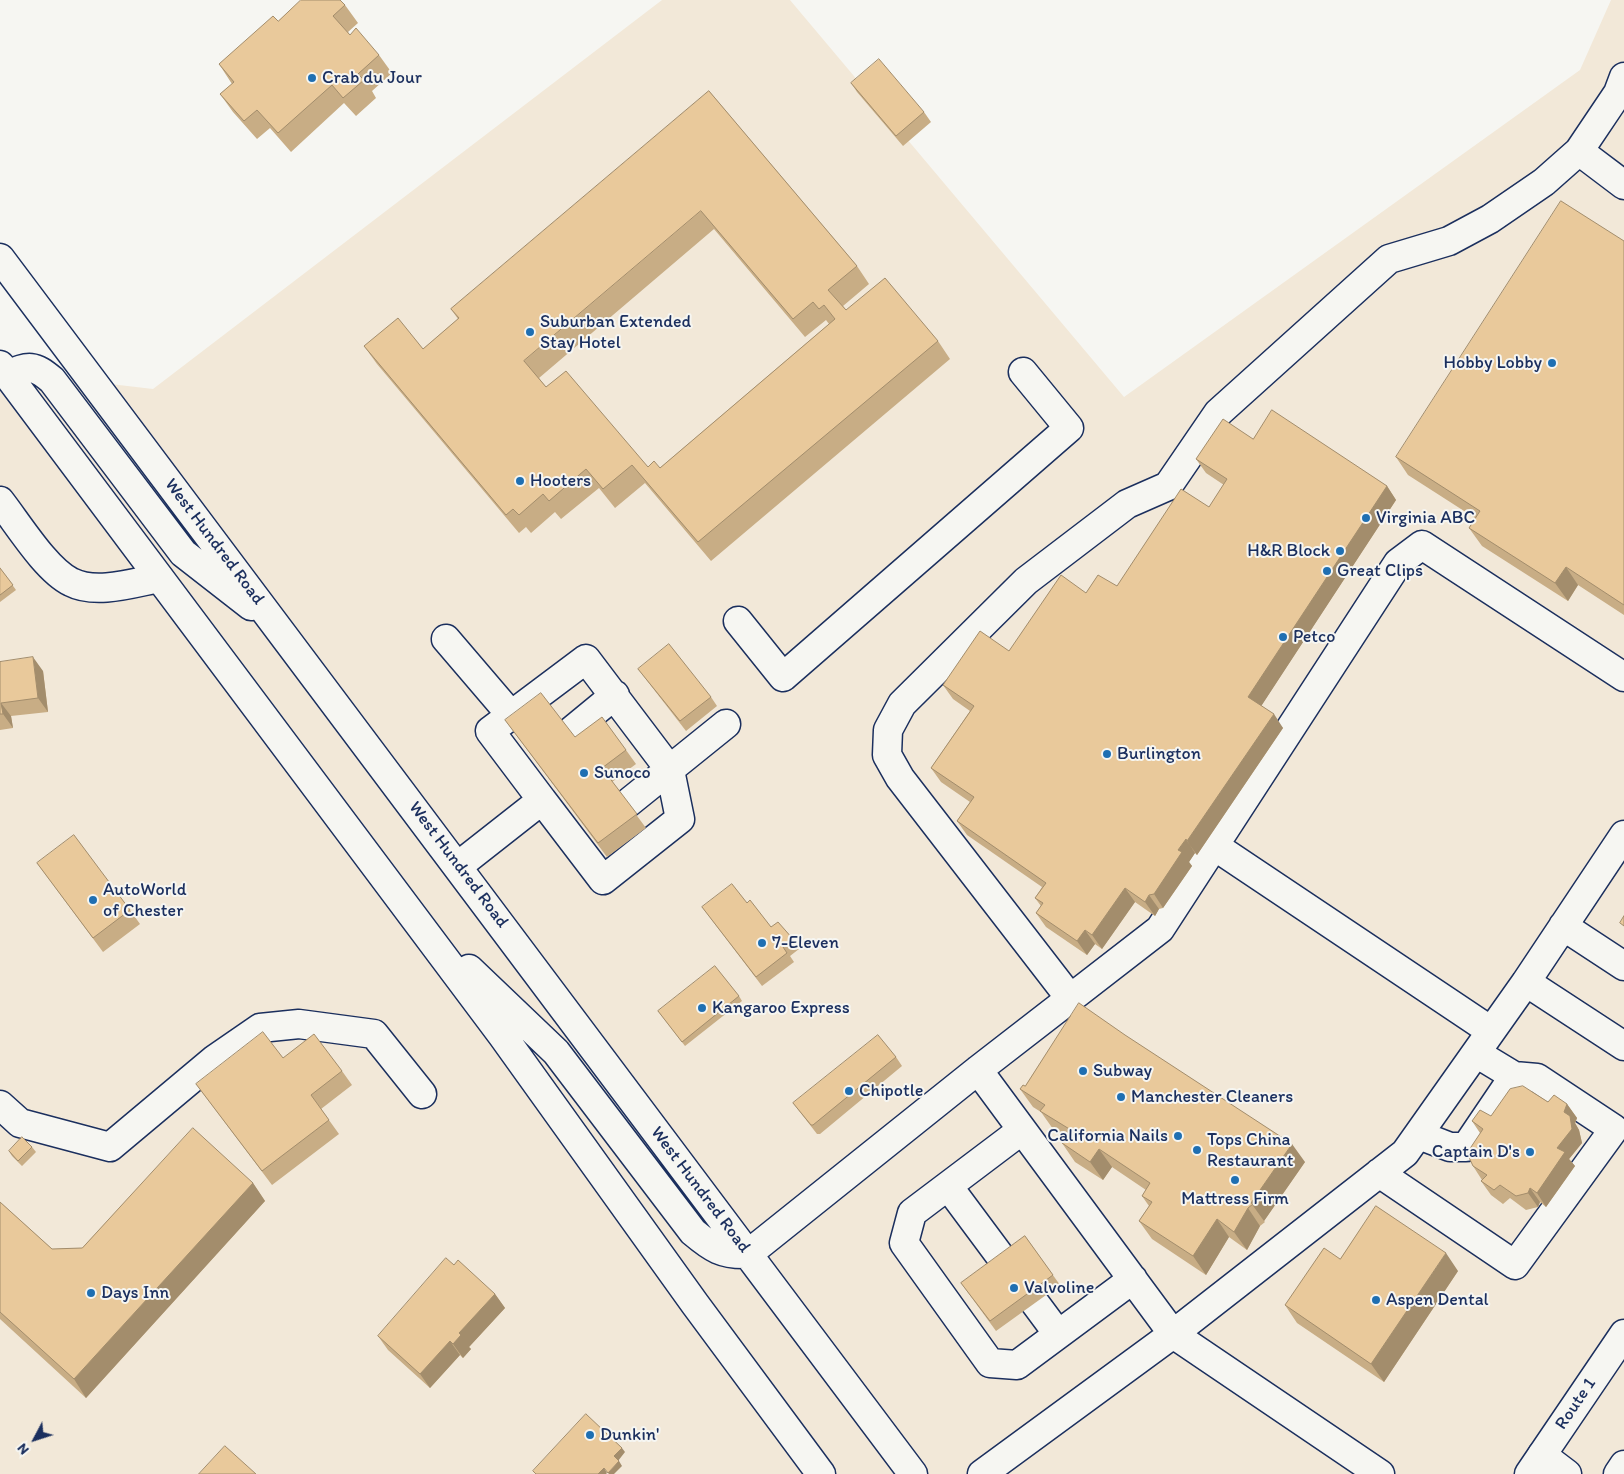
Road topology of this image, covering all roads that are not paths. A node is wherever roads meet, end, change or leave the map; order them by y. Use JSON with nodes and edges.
{"nodes":[{"id":1,"x":1621,"y":85,"type":"edge"},
{"id":2,"x":1578,"y":151,"type":"junction"},
{"id":3,"x":1624,"y":185,"type":"edge"},
{"id":4,"x":0,"y":258,"type":"edge"},
{"id":5,"x":1023,"y":372,"type":"dead end"},
{"id":6,"x":3,"y":373,"type":"edge"},
{"id":7,"x":0,"y":501,"type":"edge"},
{"id":8,"x":159,"y":578,"type":"junction"},
{"id":9,"x":738,"y":621,"type":"dead end"},
{"id":10,"x":280,"y":628,"type":"junction"},
{"id":11,"x":446,"y":639,"type":"dead end"},
{"id":12,"x":1624,"y":677,"type":"edge"},
{"id":13,"x":615,"y":695,"type":"junction"},
{"id":14,"x":511,"y":715,"type":"junction"},
{"id":15,"x":726,"y":724,"type":"dead end"},
{"id":16,"x":570,"y":732,"type":"edge"},
{"id":17,"x":670,"y":770,"type":"junction"},
{"id":18,"x":542,"y":800,"type":"junction"},
{"id":19,"x":628,"y":803,"type":"edge"},
{"id":20,"x":1624,"y":835,"type":"edge"},
{"id":21,"x":1213,"y":845,"type":"junction"},
{"id":22,"x":458,"y":866,"type":"junction"},
{"id":23,"x":417,"y":920,"type":"junction"},
{"id":24,"x":1563,"y":926,"type":"junction"},
{"id":25,"x":1624,"y":966,"type":"edge"},
{"id":26,"x":1526,"y":982,"type":"junction"},
{"id":27,"x":1070,"y":998,"type":"junction"},
{"id":28,"x":1491,"y":1031,"type":"junction"},
{"id":29,"x":1624,"y":1046,"type":"edge"},
{"id":30,"x":1476,"y":1053,"type":"junction"},
{"id":31,"x":978,"y":1070,"type":"junction"},
{"id":32,"x":1514,"y":1076,"type":"junction"},
{"id":33,"x":422,"y":1094,"type":"dead end"},
{"id":34,"x":0,"y":1105,"type":"edge"},
{"id":35,"x":1022,"y":1130,"type":"junction"},
{"id":36,"x":1419,"y":1135,"type":"junction"},
{"id":37,"x":1379,"y":1173,"type":"junction"},
{"id":38,"x":948,"y":1186,"type":"junction"},
{"id":39,"x":748,"y":1254,"type":"junction"},
{"id":40,"x":1006,"y":1264,"type":"edge"},
{"id":41,"x":1133,"y":1279,"type":"junction"},
{"id":42,"x":1035,"y":1303,"type":"edge"},
{"id":43,"x":1058,"y":1334,"type":"junction"},
{"id":44,"x":1173,"y":1334,"type":"junction"},
{"id":45,"x":1624,"y":1334,"type":"edge"},
{"id":46,"x":1535,"y":1465,"type":"edge"},
{"id":47,"x":1624,"y":1465,"type":"edge"},
{"id":48,"x":821,"y":1474,"type":"edge"},
{"id":49,"x":913,"y":1474,"type":"edge"},
{"id":50,"x":982,"y":1474,"type":"edge"},
{"id":51,"x":1380,"y":1474,"type":"edge"},
{"id":52,"x":1567,"y":1474,"type":"edge"},
{"id":53,"x":1618,"y":1474,"type":"edge"}],
"edges":[{"from":1,"to":2,"type":"main road"},
{"from":2,"to":3,"type":"main road"},
{"from":2,"to":27,"type":"main road"},
{"from":4,"to":10,"type":"main road","name":"West Hundred Road"},
{"from":5,"to":9,"type":"main road"},
{"from":6,"to":8,"type":"main road"},
{"from":6,"to":10,"type":"main road"},
{"from":7,"to":8,"type":"main road"},
{"from":8,"to":23,"type":"main road"},
{"from":10,"to":22,"type":"main road","name":"West Hundred Road"},
{"from":11,"to":14,"type":"main road"},
{"from":12,"to":21,"type":"main road"},
{"from":13,"to":14,"type":"main road"},
{"from":13,"to":16,"type":"main road"},
{"from":13,"to":17,"type":"main road"},
{"from":14,"to":18,"type":"main road"},
{"from":15,"to":17,"type":"main road"},
{"from":17,"to":18,"type":"main road"},
{"from":17,"to":19,"type":"main road"},
{"from":18,"to":22,"type":"main road"},
{"from":20,"to":24,"type":"main road"},
{"from":21,"to":27,"type":"main road"},
{"from":21,"to":28,"type":"main road"},
{"from":22,"to":39,"type":"main road","name":"West Hundred Road"},
{"from":23,"to":39,"type":"main road"},
{"from":23,"to":48,"type":"main road"},
{"from":24,"to":25,"type":"main road"},
{"from":24,"to":26,"type":"main road"},
{"from":26,"to":28,"type":"main road"},
{"from":26,"to":29,"type":"main road"},
{"from":27,"to":31,"type":"main road"},
{"from":28,"to":30,"type":"main road"},
{"from":30,"to":32,"type":"main road"},
{"from":30,"to":36,"type":"main road"},
{"from":31,"to":35,"type":"main road"},
{"from":31,"to":39,"type":"main road"},
{"from":32,"to":36,"type":"main road"},
{"from":32,"to":37,"type":"main road"},
{"from":33,"to":34,"type":"main road"},
{"from":35,"to":38,"type":"main road"},
{"from":35,"to":41,"type":"main road"},
{"from":36,"to":37,"type":"main road"},
{"from":37,"to":44,"type":"main road"},
{"from":38,"to":40,"type":"main road"},
{"from":38,"to":43,"type":"main road"},
{"from":39,"to":49,"type":"main road","name":"West Hundred Road"},
{"from":41,"to":43,"type":"main road"},
{"from":41,"to":44,"type":"main road"},
{"from":42,"to":43,"type":"main road"},
{"from":44,"to":50,"type":"main road"},
{"from":44,"to":51,"type":"main road"},
{"from":45,"to":46,"type":"main road","name":"Route 1"},
{"from":46,"to":52,"type":"main road"},
{"from":47,"to":53,"type":"main road"}]}
